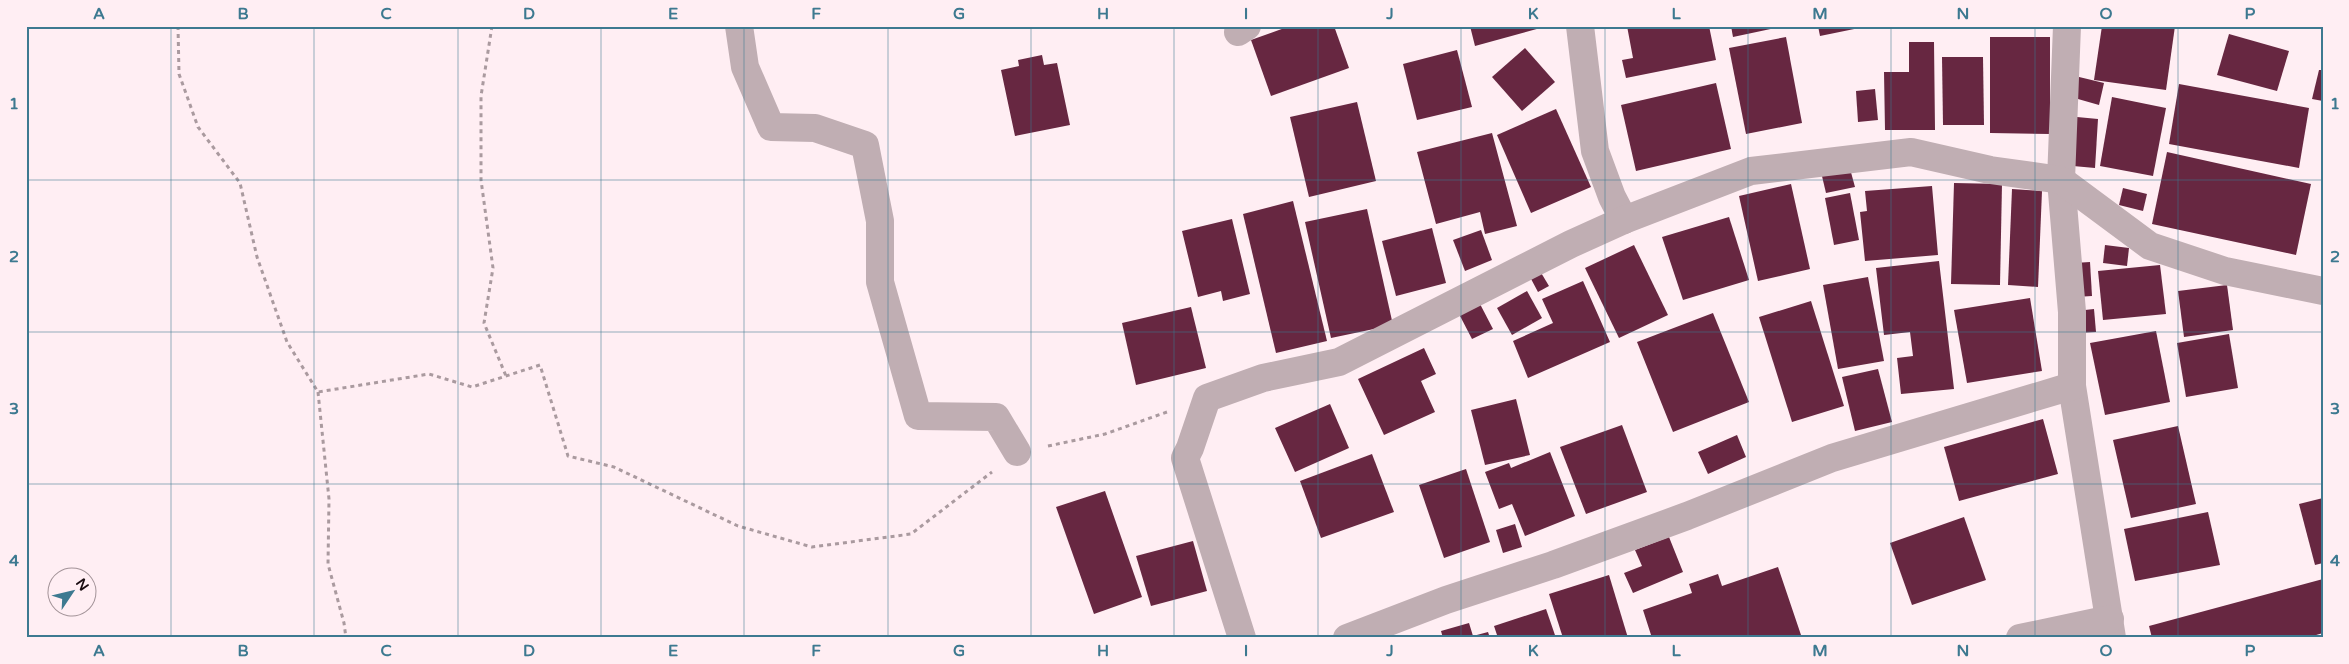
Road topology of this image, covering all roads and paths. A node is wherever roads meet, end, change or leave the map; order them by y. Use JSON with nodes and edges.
{"nodes":[{"id":1,"x":178,"y":26,"type":"edge"},
{"id":2,"x":492,"y":26,"type":"edge"},
{"id":3,"x":739,"y":26,"type":"edge"},
{"id":4,"x":1580,"y":26,"type":"edge"},
{"id":5,"x":2067,"y":26,"type":"edge"},
{"id":6,"x":2061,"y":180,"type":"junction"},
{"id":7,"x":1624,"y":220,"type":"junction"},
{"id":8,"x":2323,"y":291,"type":"edge"},
{"id":9,"x":506,"y":376,"type":"junction"},
{"id":10,"x":2072,"y":386,"type":"junction"},
{"id":11,"x":318,"y":392,"type":"junction"},
{"id":12,"x":1208,"y":398,"type":"junction"},
{"id":13,"x":1017,"y":452,"type":"junction"},
{"id":14,"x":2111,"y":628,"type":"edge"},
{"id":15,"x":346,"y":638,"type":"edge"},
{"id":16,"x":1242,"y":638,"type":"edge"},
{"id":17,"x":1347,"y":638,"type":"edge"},
{"id":18,"x":2020,"y":638,"type":"edge"}],
"edges":[{"from":1,"to":11,"type":"path"},
{"from":2,"to":9,"type":"path"},
{"from":3,"to":13,"type":"street"},
{"from":4,"to":7,"type":"street"},
{"from":5,"to":6,"type":"street"},
{"from":6,"to":7,"type":"street"},
{"from":6,"to":8,"type":"street"},
{"from":6,"to":10,"type":"street"},
{"from":7,"to":12,"type":"street"},
{"from":9,"to":11,"type":"path"},
{"from":9,"to":13,"type":"path"},
{"from":10,"to":14,"type":"street"},
{"from":10,"to":17,"type":"street"},
{"from":11,"to":15,"type":"path"},
{"from":12,"to":13,"type":"path"},
{"from":12,"to":16,"type":"street"},
{"from":14,"to":18,"type":"street"}]}
